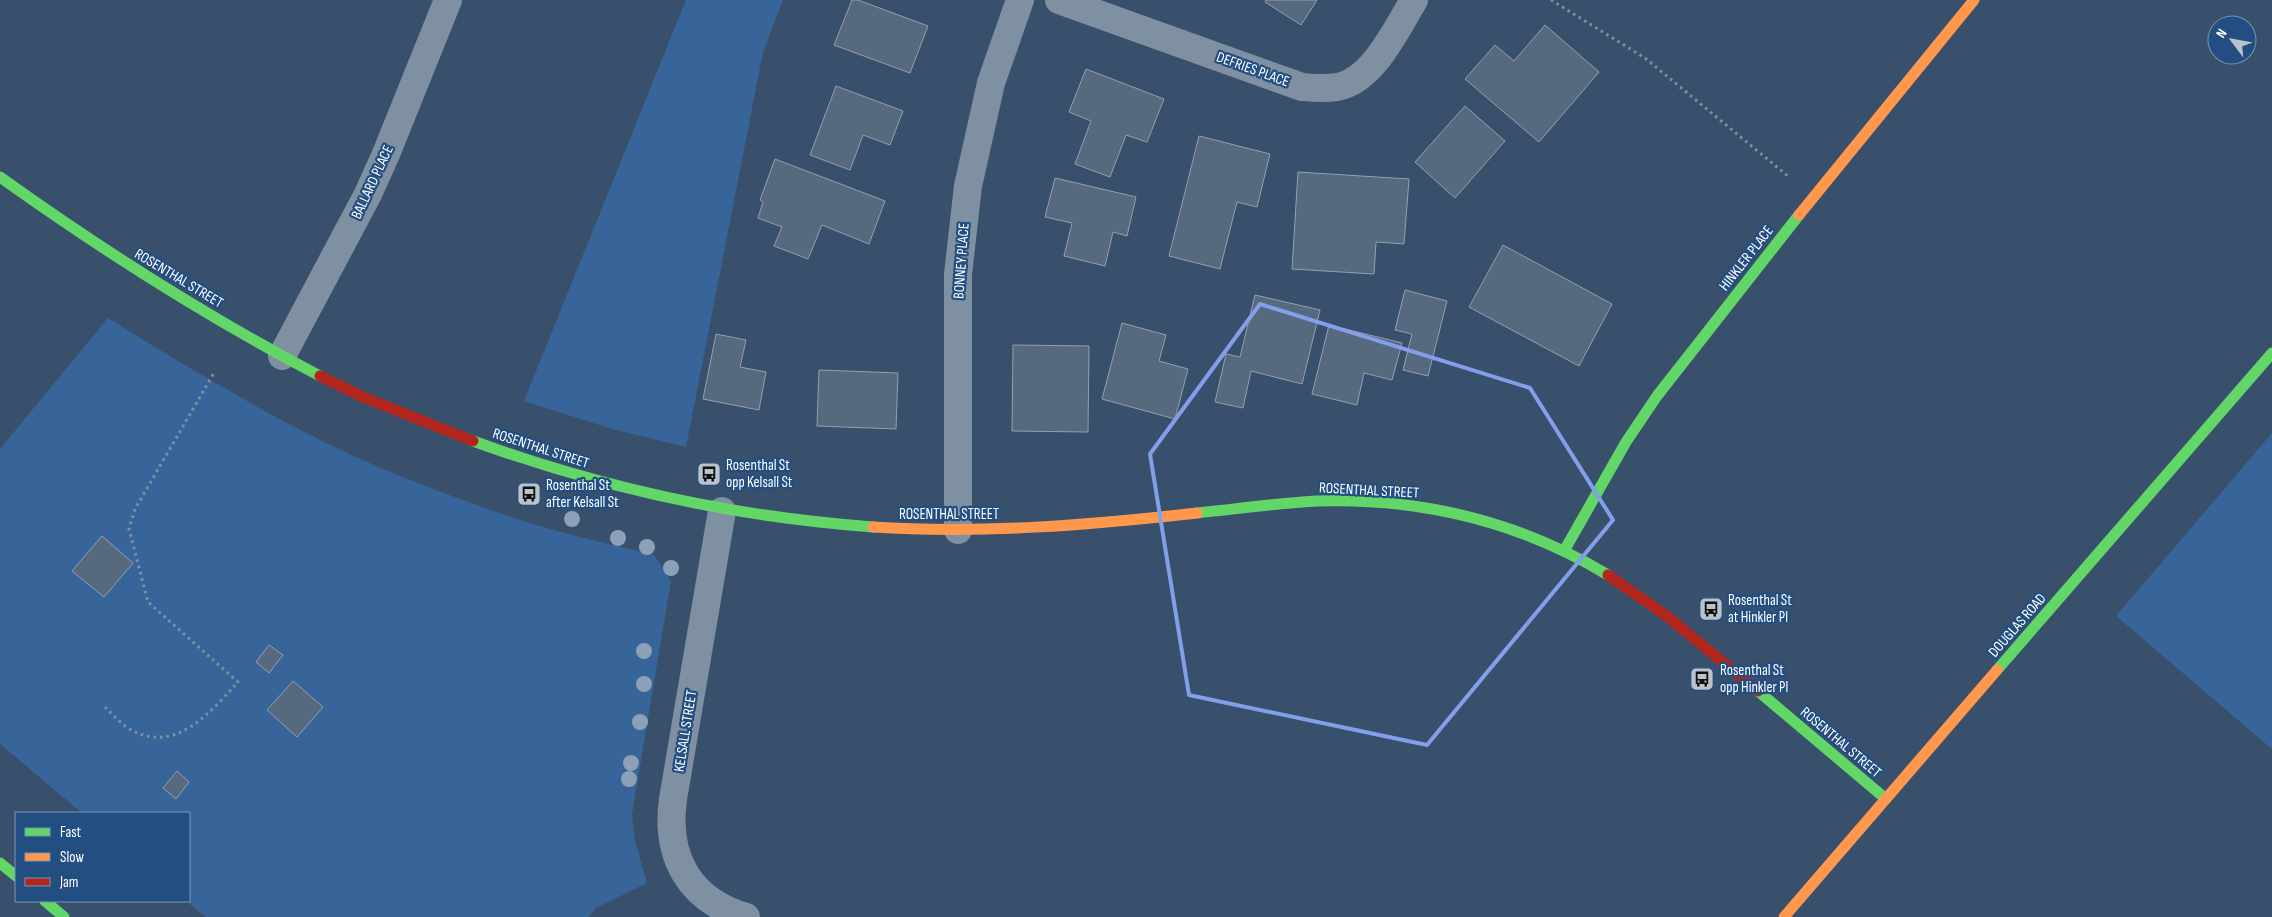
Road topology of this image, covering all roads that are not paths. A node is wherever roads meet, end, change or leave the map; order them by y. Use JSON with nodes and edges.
{"nodes":[{"id":1,"x":448,"y":0,"type":"edge"},
{"id":2,"x":1020,"y":0,"type":"edge"},
{"id":3,"x":1059,"y":0,"type":"edge"},
{"id":4,"x":1414,"y":0,"type":"edge"},
{"id":5,"x":1974,"y":0,"type":"edge"},
{"id":6,"x":0,"y":177,"type":"edge"},
{"id":7,"x":2272,"y":352,"type":"edge"},
{"id":8,"x":282,"y":356,"type":"junction"},
{"id":9,"x":722,"y":511,"type":"junction"},
{"id":10,"x":958,"y":530,"type":"junction"},
{"id":11,"x":1564,"y":550,"type":"junction"},
{"id":12,"x":1886,"y":799,"type":"junction"},
{"id":13,"x":0,"y":863,"type":"edge"},
{"id":14,"x":15,"y":875,"type":"edge"},
{"id":15,"x":46,"y":902,"type":"edge"},
{"id":16,"x":64,"y":917,"type":"edge"},
{"id":17,"x":746,"y":917,"type":"edge"},
{"id":18,"x":1784,"y":917,"type":"edge"}],
"edges":[{"from":1,"to":8,"type":"street","name":"BALLARD PLACE"},
{"from":2,"to":10,"type":"street","name":"BONNEY PLACE"},
{"from":3,"to":4,"type":"street","name":"DEFRIES PLACE"},
{"from":5,"to":11,"type":"street","name":"HINKLER PLACE"},
{"from":6,"to":8,"type":"street","name":"ROSENTHAL STREET"},
{"from":7,"to":12,"type":"street","name":"DOUGLAS ROAD"},
{"from":8,"to":9,"type":"street","name":"ROSENTHAL STREET"},
{"from":9,"to":10,"type":"street","name":"ROSENTHAL STREET"},
{"from":9,"to":17,"type":"street","name":"KELSALL STREET"},
{"from":10,"to":11,"type":"street","name":"ROSENTHAL STREET"},
{"from":11,"to":12,"type":"street","name":"ROSENTHAL STREET"},
{"from":12,"to":18,"type":"street","name":"DOUGLAS ROAD"},
{"from":13,"to":14,"type":"street"},
{"from":15,"to":16,"type":"street"}]}
